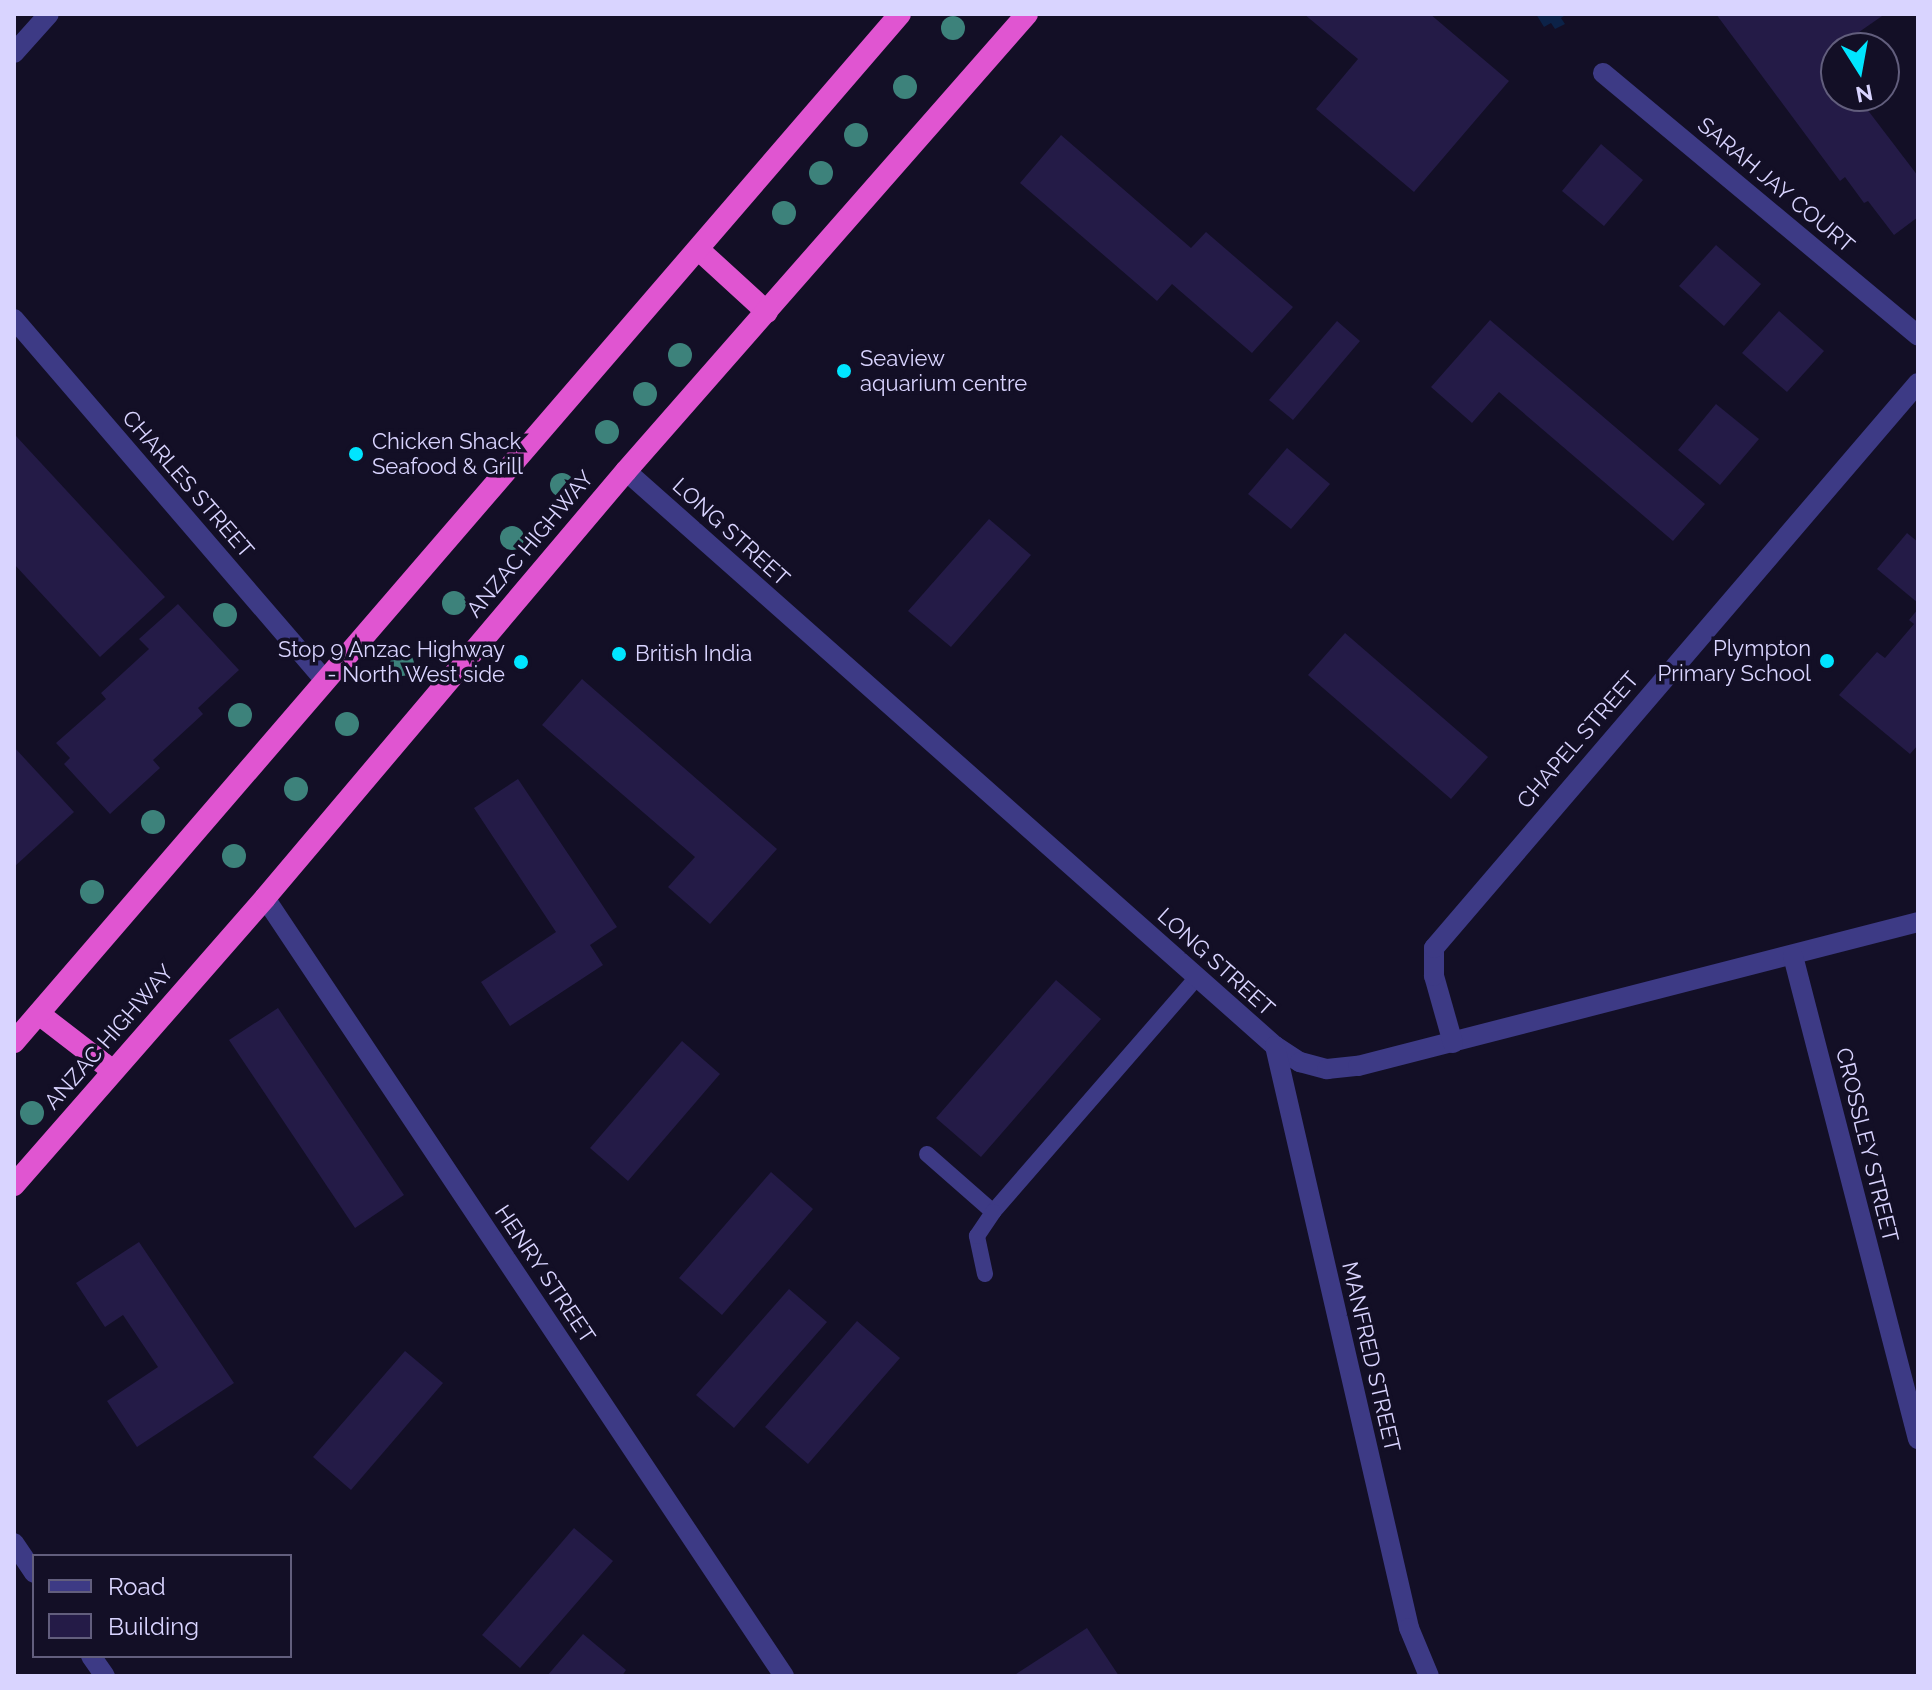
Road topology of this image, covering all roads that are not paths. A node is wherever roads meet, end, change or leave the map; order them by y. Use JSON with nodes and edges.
{"nodes":[{"id":1,"x":49,"y":14,"type":"edge"},
{"id":2,"x":900,"y":14,"type":"edge"},
{"id":3,"x":1027,"y":14,"type":"edge"},
{"id":4,"x":14,"y":53,"type":"edge"},
{"id":5,"x":1603,"y":73,"type":"dead end"},
{"id":6,"x":699,"y":250,"type":"junction"},
{"id":7,"x":767,"y":312,"type":"junction"},
{"id":8,"x":14,"y":319,"type":"edge"},
{"id":9,"x":1918,"y":335,"type":"edge"},
{"id":10,"x":1918,"y":383,"type":"edge"},
{"id":11,"x":626,"y":471,"type":"junction"},
{"id":12,"x":324,"y":680,"type":"junction"},
{"id":13,"x":265,"y":898,"type":"junction"},
{"id":14,"x":1918,"y":922,"type":"edge"},
{"id":15,"x":1793,"y":956,"type":"junction"},
{"id":16,"x":1197,"y":977,"type":"junction"},
{"id":17,"x":39,"y":1014,"type":"junction"},
{"id":18,"x":14,"y":1042,"type":"edge"},
{"id":19,"x":1453,"y":1043,"type":"junction"},
{"id":20,"x":1275,"y":1046,"type":"junction"},
{"id":21,"x":113,"y":1071,"type":"junction"},
{"id":22,"x":927,"y":1154,"type":"dead end"},
{"id":23,"x":14,"y":1185,"type":"edge"},
{"id":24,"x":993,"y":1212,"type":"junction"},
{"id":25,"x":985,"y":1274,"type":"dead end"},
{"id":26,"x":1918,"y":1439,"type":"edge"},
{"id":27,"x":14,"y":1543,"type":"edge"},
{"id":28,"x":32,"y":1570,"type":"edge"},
{"id":29,"x":92,"y":1658,"type":"edge"},
{"id":30,"x":105,"y":1676,"type":"edge"},
{"id":31,"x":784,"y":1676,"type":"edge"},
{"id":32,"x":1429,"y":1676,"type":"edge"}],
"edges":[{"from":1,"to":4,"type":"street"},
{"from":2,"to":6,"type":"highway"},
{"from":3,"to":7,"type":"highway","name":"ANZAC HIGHWAY"},
{"from":5,"to":9,"type":"street","name":"SARAH JAY COURT"},
{"from":6,"to":7,"type":"highway"},
{"from":6,"to":12,"type":"highway"},
{"from":7,"to":11,"type":"highway","name":"ANZAC HIGHWAY"},
{"from":8,"to":12,"type":"street","name":"CHARLES STREET"},
{"from":10,"to":19,"type":"street","name":"CHAPEL STREET"},
{"from":11,"to":13,"type":"highway","name":"ANZAC HIGHWAY"},
{"from":11,"to":16,"type":"street","name":"LONG STREET"},
{"from":12,"to":17,"type":"highway"},
{"from":13,"to":21,"type":"highway","name":"ANZAC HIGHWAY"},
{"from":13,"to":31,"type":"street","name":"HENRY STREET"},
{"from":14,"to":15,"type":"street","name":"LONG STREET"},
{"from":15,"to":19,"type":"street","name":"LONG STREET"},
{"from":15,"to":26,"type":"street","name":"CROSSLEY STREET"},
{"from":16,"to":20,"type":"street","name":"LONG STREET"},
{"from":16,"to":24,"type":"lane"},
{"from":17,"to":18,"type":"highway"},
{"from":17,"to":21,"type":"highway"},
{"from":19,"to":20,"type":"street","name":"LONG STREET"},
{"from":20,"to":32,"type":"street","name":"MANFRED STREET"},
{"from":21,"to":23,"type":"highway","name":"ANZAC HIGHWAY"},
{"from":22,"to":24,"type":"lane"},
{"from":24,"to":25,"type":"lane"},
{"from":27,"to":28,"type":"street"},
{"from":29,"to":30,"type":"street"}]}
